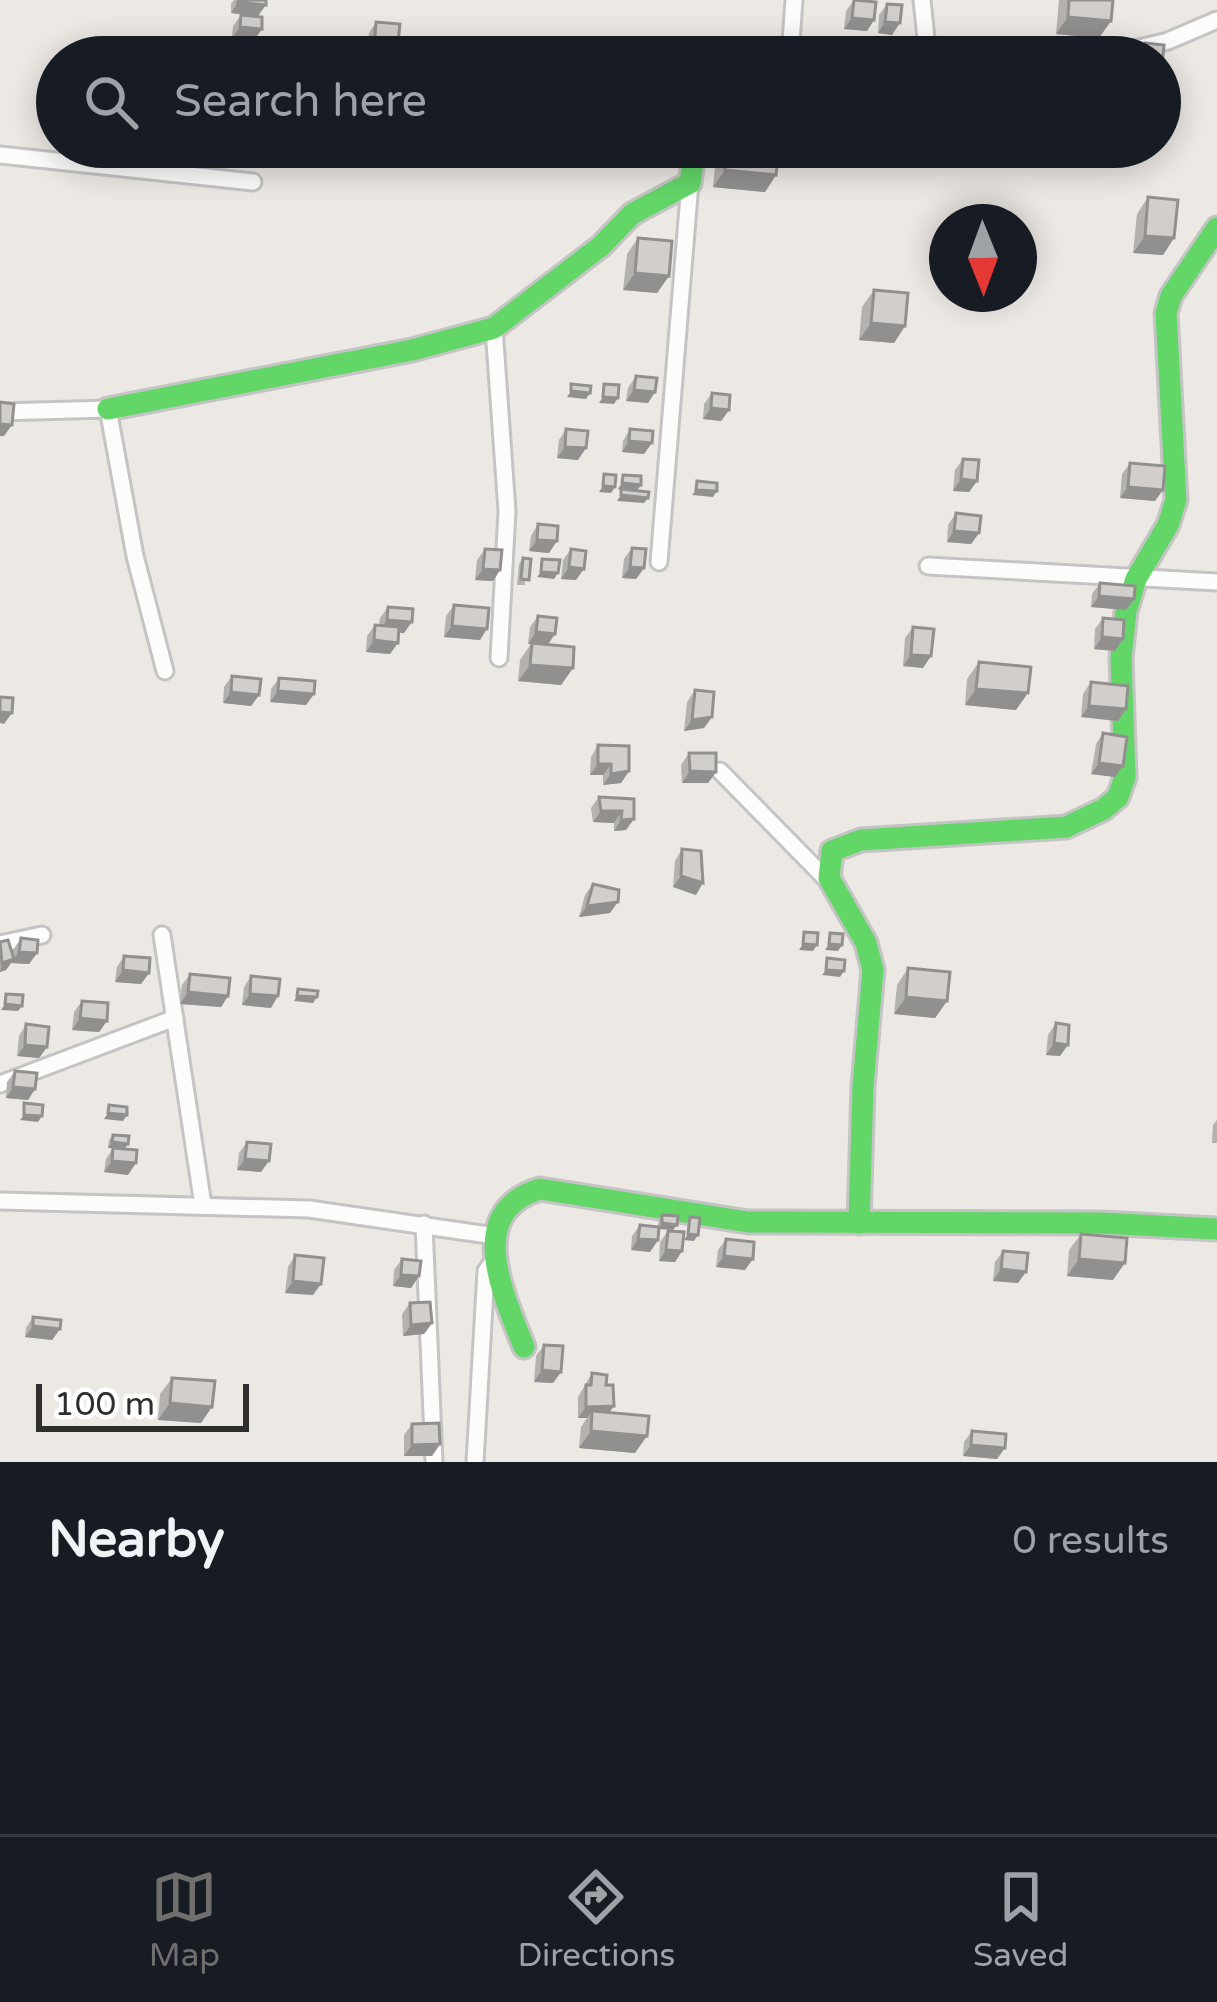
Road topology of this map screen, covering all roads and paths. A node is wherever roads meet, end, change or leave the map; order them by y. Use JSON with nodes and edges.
{"nodes":[{"id":1,"x":794,"y":0,"type":"edge"},
{"id":2,"x":922,"y":0,"type":"edge"},
{"id":3,"x":1217,"y":20,"type":"edge"},
{"id":4,"x":791,"y":36,"type":"edge"},
{"id":5,"x":926,"y":36,"type":"edge"},
{"id":6,"x":1180,"y":36,"type":"edge"},
{"id":7,"x":0,"y":155,"type":"edge"},
{"id":8,"x":36,"y":159,"type":"edge"},
{"id":9,"x":122,"y":168,"type":"edge"},
{"id":10,"x":692,"y":168,"type":"edge"},
{"id":11,"x":253,"y":182,"type":"dead end"},
{"id":12,"x":690,"y":183,"type":"junction"},
{"id":13,"x":1217,"y":228,"type":"edge"},
{"id":14,"x":494,"y":328,"type":"junction"},
{"id":15,"x":108,"y":409,"type":"junction"},
{"id":16,"x":0,"y":412,"type":"edge"},
{"id":17,"x":659,"y":562,"type":"dead end"},
{"id":18,"x":928,"y":566,"type":"dead end"},
{"id":19,"x":1137,"y":576,"type":"junction"},
{"id":20,"x":1217,"y":582,"type":"edge"},
{"id":21,"x":499,"y":658,"type":"dead end"},
{"id":22,"x":165,"y":671,"type":"dead end"},
{"id":23,"x":720,"y":771,"type":"edge"},
{"id":24,"x":826,"y":878,"type":"junction"},
{"id":25,"x":42,"y":935,"type":"dead end"},
{"id":26,"x":162,"y":935,"type":"dead end"},
{"id":27,"x":0,"y":944,"type":"edge"},
{"id":28,"x":175,"y":1018,"type":"junction"},
{"id":29,"x":0,"y":1084,"type":"edge"},
{"id":30,"x":0,"y":1201,"type":"edge"},
{"id":31,"x":203,"y":1204,"type":"junction"},
{"id":32,"x":859,"y":1223,"type":"junction"},
{"id":33,"x":424,"y":1224,"type":"junction"},
{"id":34,"x":1217,"y":1229,"type":"edge"},
{"id":35,"x":495,"y":1236,"type":"junction"},
{"id":36,"x":494,"y":1261,"type":"junction"},
{"id":37,"x":524,"y":1347,"type":"dead end"},
{"id":38,"x":434,"y":1462,"type":"edge"},
{"id":39,"x":475,"y":1462,"type":"edge"}],
"edges":[{"from":1,"to":4,"type":"street"},
{"from":2,"to":5,"type":"street"},
{"from":3,"to":6,"type":"street"},
{"from":7,"to":8,"type":"street"},
{"from":9,"to":11,"type":"street"},
{"from":10,"to":12,"type":"street"},
{"from":12,"to":14,"type":"street"},
{"from":12,"to":17,"type":"street"},
{"from":13,"to":19,"type":"street"},
{"from":14,"to":15,"type":"street"},
{"from":14,"to":21,"type":"street"},
{"from":15,"to":16,"type":"street"},
{"from":15,"to":22,"type":"street"},
{"from":18,"to":19,"type":"street"},
{"from":19,"to":20,"type":"street"},
{"from":19,"to":24,"type":"street"},
{"from":23,"to":24,"type":"street"},
{"from":24,"to":32,"type":"street"},
{"from":25,"to":27,"type":"street"},
{"from":26,"to":28,"type":"street"},
{"from":28,"to":29,"type":"street"},
{"from":28,"to":31,"type":"street"},
{"from":30,"to":31,"type":"street"},
{"from":31,"to":33,"type":"street"},
{"from":32,"to":34,"type":"street"},
{"from":32,"to":35,"type":"street"},
{"from":33,"to":35,"type":"street"},
{"from":33,"to":38,"type":"street"},
{"from":35,"to":36,"type":"street"},
{"from":36,"to":37,"type":"street"},
{"from":36,"to":39,"type":"street"}]}
